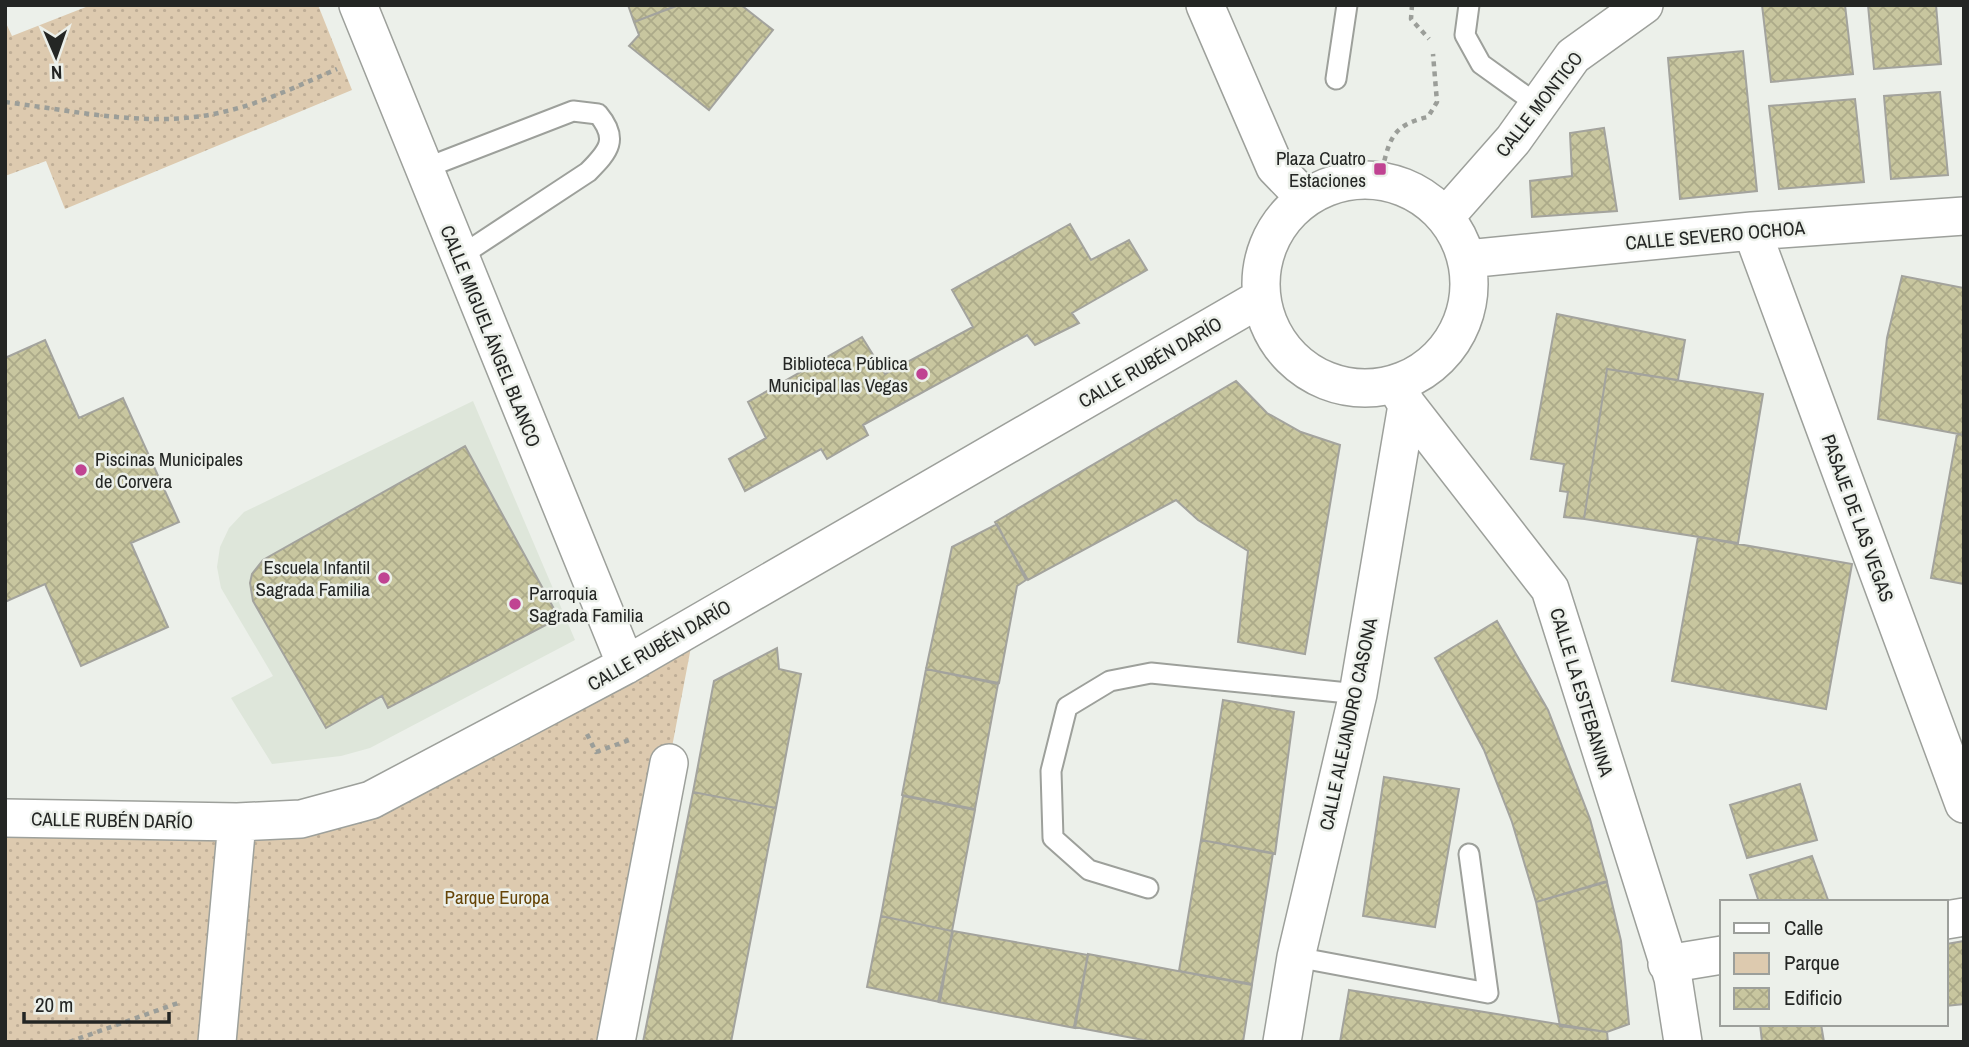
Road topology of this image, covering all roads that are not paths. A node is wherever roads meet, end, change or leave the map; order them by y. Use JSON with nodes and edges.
{"nodes":[{"id":1,"x":358,"y":5,"type":"edge"},
{"id":2,"x":1205,"y":5,"type":"edge"},
{"id":3,"x":1347,"y":5,"type":"edge"},
{"id":4,"x":1469,"y":5,"type":"edge"},
{"id":5,"x":1644,"y":5,"type":"edge"},
{"id":6,"x":1336,"y":79,"type":"dead end"},
{"id":7,"x":1538,"y":105,"type":"junction"},
{"id":8,"x":423,"y":169,"type":"junction"},
{"id":9,"x":1305,"y":198,"type":"junction"},
{"id":10,"x":1446,"y":216,"type":"junction"},
{"id":11,"x":1964,"y":216,"type":"edge"},
{"id":12,"x":1752,"y":231,"type":"junction"},
{"id":13,"x":459,"y":257,"type":"junction"},
{"id":14,"x":1467,"y":259,"type":"junction"},
{"id":15,"x":1261,"y":298,"type":"junction"},
{"id":16,"x":1401,"y":395,"type":"junction"},
{"id":17,"x":626,"y":665,"type":"junction"},
{"id":18,"x":1358,"y":694,"type":"junction"},
{"id":19,"x":669,"y":763,"type":"road end"},
{"id":20,"x":1964,"y":804,"type":"edge"},
{"id":21,"x":5,"y":818,"type":"edge"},
{"id":22,"x":237,"y":822,"type":"junction"},
{"id":23,"x":1469,"y":854,"type":"dead end"},
{"id":24,"x":1148,"y":888,"type":"dead end"},
{"id":25,"x":1720,"y":955,"type":"edge"},
{"id":26,"x":1296,"y":957,"type":"junction"},
{"id":27,"x":1667,"y":964,"type":"junction"},
{"id":28,"x":217,"y":1042,"type":"edge"},
{"id":29,"x":617,"y":1042,"type":"edge"},
{"id":30,"x":1282,"y":1042,"type":"edge"},
{"id":31,"x":1683,"y":1042,"type":"edge"}],
"edges":[{"from":1,"to":8,"type":"street","name":"CALLE MIGUEL ÁNGEL BLANCO"},
{"from":2,"to":9,"type":"street"},
{"from":3,"to":6,"type":"lane"},
{"from":4,"to":7,"type":"lane"},
{"from":5,"to":7,"type":"street","name":"CALLE MONTICO"},
{"from":7,"to":10,"type":"street","name":"CALLE MONTICO"},
{"from":8,"to":13,"type":"street","name":"CALLE MIGUEL ÁNGEL BLANCO"},
{"from":8,"to":13,"type":"lane"},
{"from":9,"to":10,"type":"street"},
{"from":9,"to":15,"type":"street"},
{"from":10,"to":14,"type":"street"},
{"from":11,"to":12,"type":"street","name":"CALLE SEVERO OCHOA"},
{"from":12,"to":14,"type":"street","name":"CALLE SEVERO OCHOA"},
{"from":12,"to":20,"type":"street","name":"PASAJE DE LAS VEGAS"},
{"from":13,"to":17,"type":"street","name":"CALLE MIGUEL ÁNGEL BLANCO"},
{"from":14,"to":16,"type":"street"},
{"from":15,"to":16,"type":"street"},
{"from":15,"to":17,"type":"street","name":"CALLE RUBÉN DARÍO"},
{"from":16,"to":18,"type":"street","name":"CALLE ALEJANDRO CASONA"},
{"from":16,"to":27,"type":"street","name":"CALLE LA ESTEBANINA"},
{"from":17,"to":22,"type":"street","name":"CALLE RUBÉN DARÍO"},
{"from":18,"to":24,"type":"lane"},
{"from":18,"to":26,"type":"street","name":"CALLE ALEJANDRO CASONA"},
{"from":19,"to":29,"type":"street"},
{"from":21,"to":22,"type":"street","name":"CALLE RUBÉN DARÍO"},
{"from":22,"to":28,"type":"street"},
{"from":23,"to":26,"type":"lane"},
{"from":25,"to":27,"type":"street"},
{"from":26,"to":30,"type":"street","name":"CALLE ALEJANDRO CASONA"},
{"from":27,"to":31,"type":"street","name":"CALLE LA ESTEBANINA"}]}
